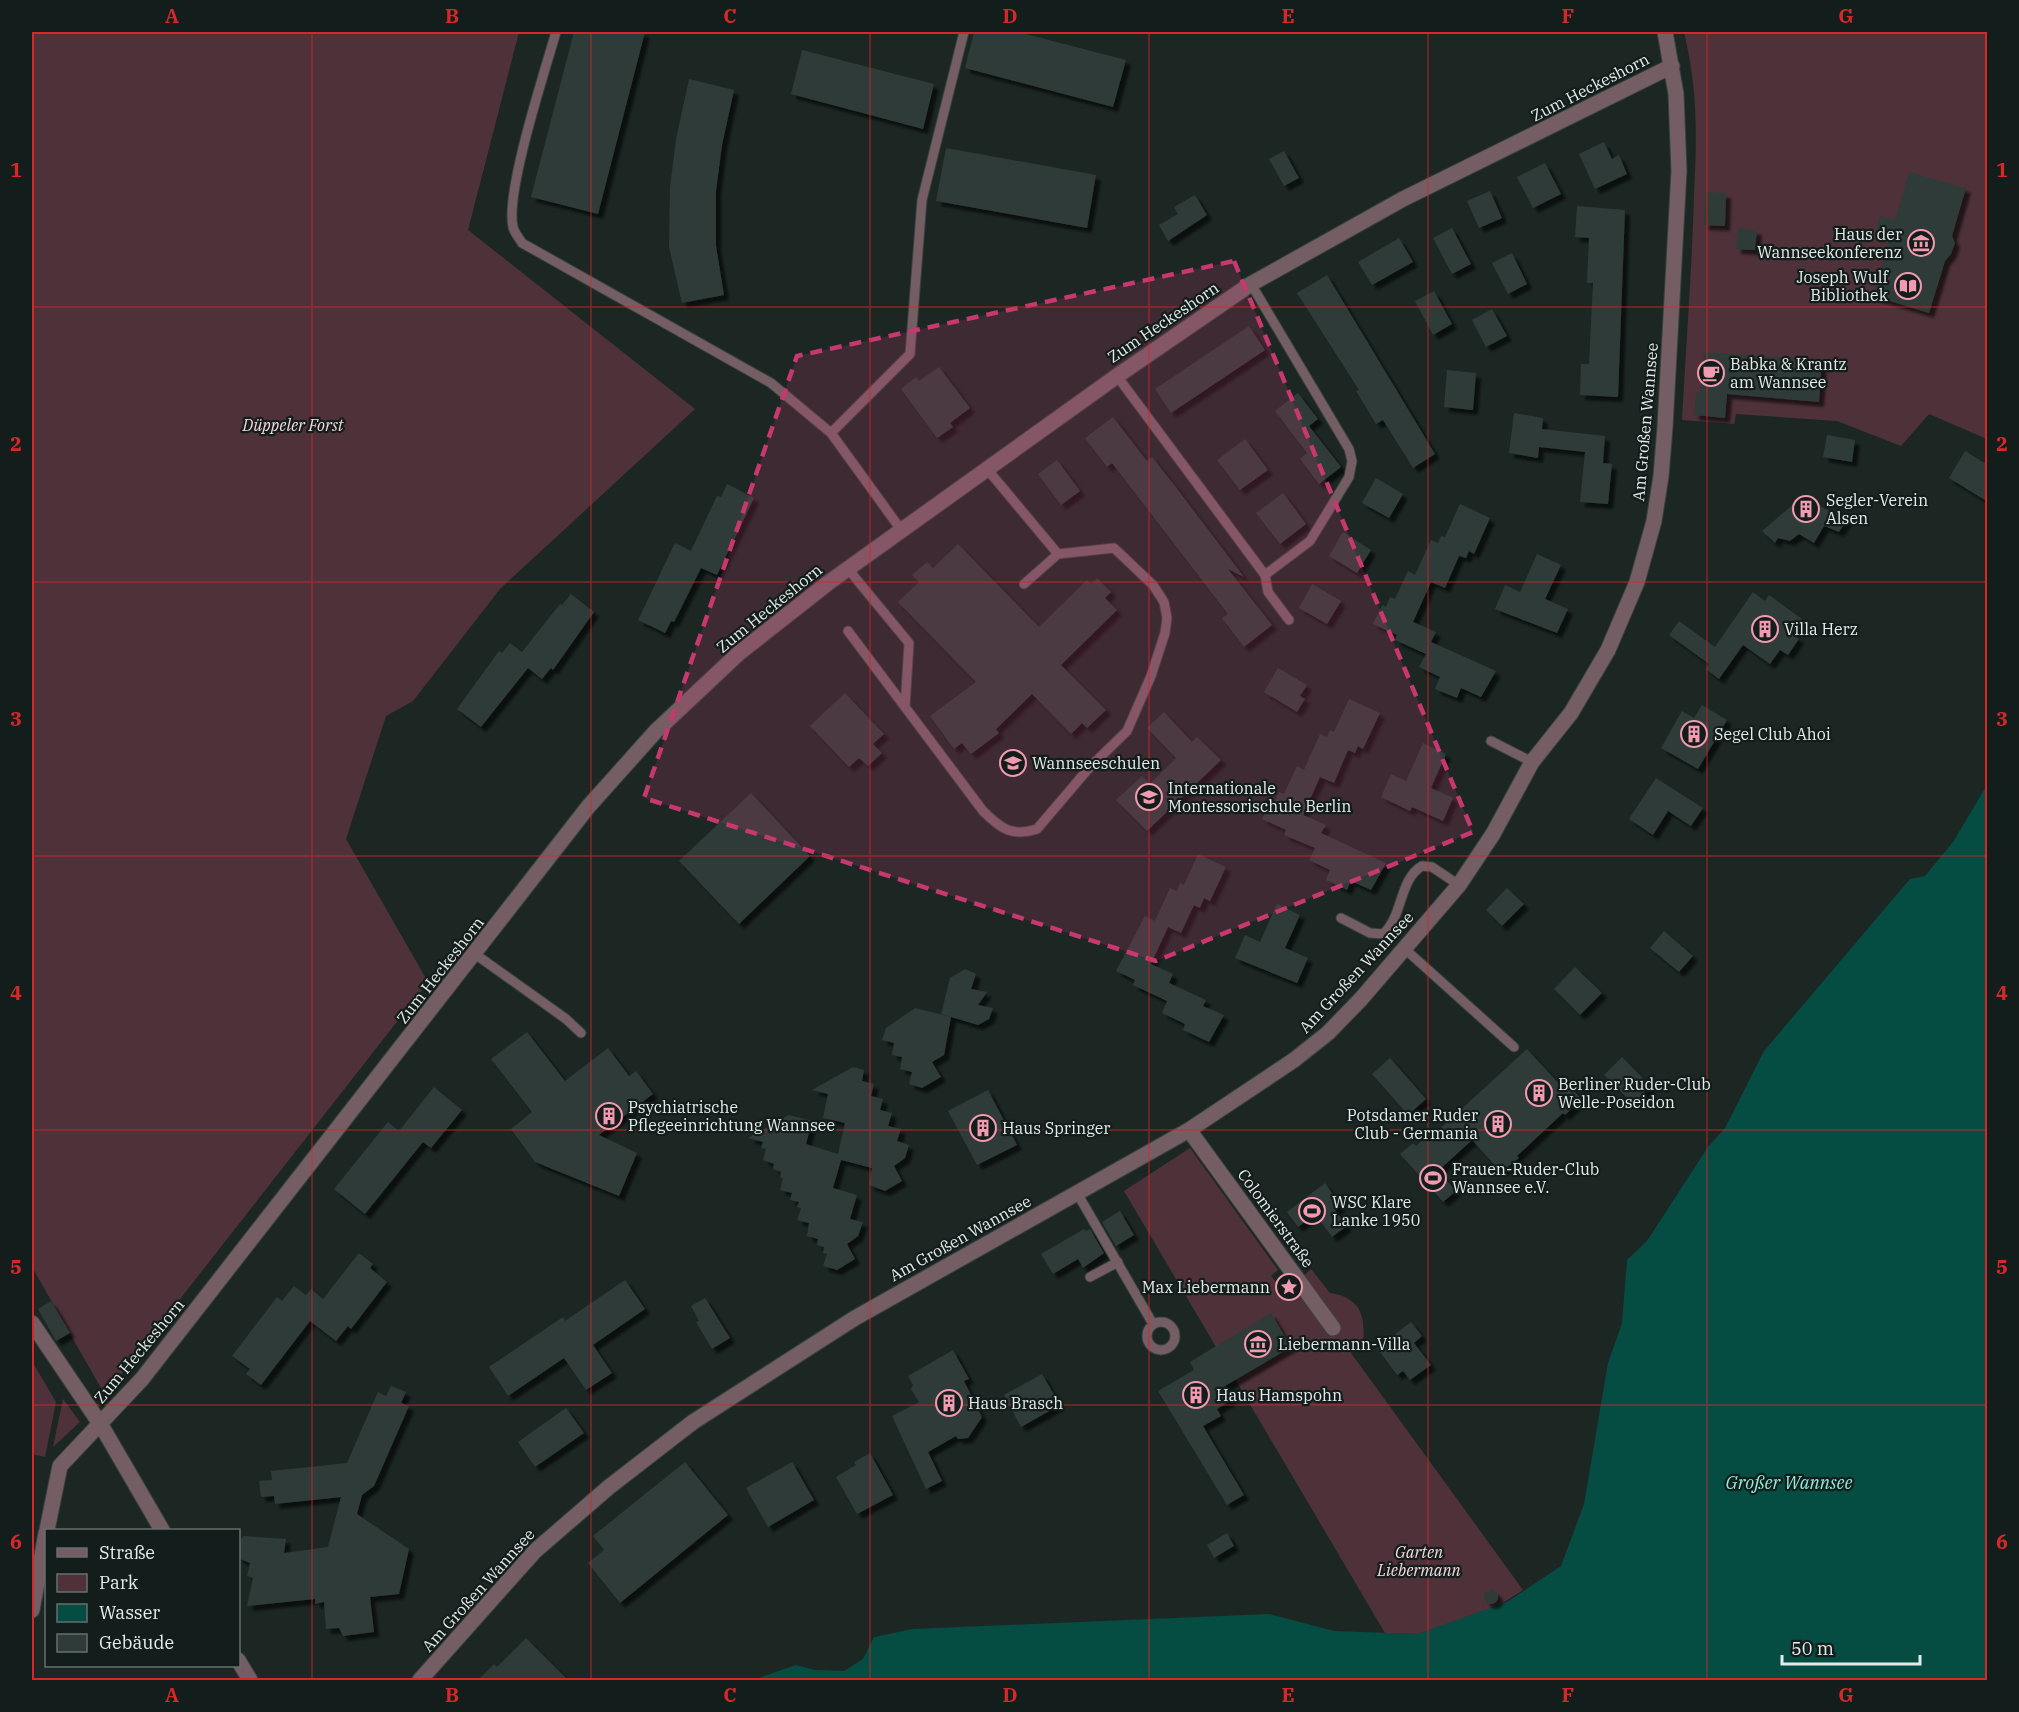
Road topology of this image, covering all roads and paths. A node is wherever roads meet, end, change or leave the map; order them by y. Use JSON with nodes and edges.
{"nodes":[{"id":1,"x":556,"y":32,"type":"edge"},
{"id":2,"x":964,"y":32,"type":"edge"},
{"id":3,"x":1665,"y":32,"type":"edge"},
{"id":4,"x":1672,"y":66,"type":"junction"},
{"id":5,"x":1251,"y":284,"type":"junction"},
{"id":6,"x":1117,"y":376,"type":"junction"},
{"id":7,"x":831,"y":433,"type":"junction"},
{"id":8,"x":987,"y":470,"type":"junction"},
{"id":9,"x":902,"y":531,"type":"junction"},
{"id":10,"x":1058,"y":554,"type":"junction"},
{"id":11,"x":848,"y":569,"type":"junction"},
{"id":12,"x":1265,"y":575,"type":"junction"},
{"id":13,"x":1024,"y":584,"type":"dead end"},
{"id":14,"x":1289,"y":620,"type":"dead end"},
{"id":15,"x":848,"y":632,"type":"dead end"},
{"id":16,"x":904,"y":707,"type":"junction"},
{"id":17,"x":1491,"y":741,"type":"dead end"},
{"id":18,"x":1532,"y":762,"type":"junction"},
{"id":19,"x":1459,"y":885,"type":"junction"},
{"id":20,"x":1341,"y":918,"type":"dead end"},
{"id":21,"x":1406,"y":950,"type":"junction"},
{"id":22,"x":475,"y":954,"type":"junction"},
{"id":23,"x":581,"y":1033,"type":"dead end"},
{"id":24,"x":1514,"y":1047,"type":"dead end"},
{"id":25,"x":1189,"y":1130,"type":"junction"},
{"id":26,"x":1077,"y":1193,"type":"junction"},
{"id":27,"x":1118,"y":1262,"type":"junction"},
{"id":28,"x":1090,"y":1277,"type":"dead end"},
{"id":29,"x":32,"y":1323,"type":"edge"},
{"id":30,"x":1153,"y":1324,"type":"dead end"},
{"id":31,"x":1333,"y":1328,"type":"dead end"},
{"id":32,"x":101,"y":1425,"type":"junction"},
{"id":33,"x":48,"y":1529,"type":"edge"},
{"id":34,"x":161,"y":1529,"type":"edge"},
{"id":35,"x":45,"y":1541,"type":"edge"},
{"id":36,"x":33,"y":1592,"type":"edge"},
{"id":37,"x":32,"y":1610,"type":"edge"},
{"id":38,"x":240,"y":1663,"type":"edge"},
{"id":39,"x":250,"y":1680,"type":"edge"},
{"id":40,"x":420,"y":1680,"type":"edge"}],
"edges":[{"from":1,"to":7,"type":"lane"},
{"from":2,"to":7,"type":"lane"},
{"from":3,"to":4,"type":"street","name":"Am Großen Wannsee"},
{"from":4,"to":5,"type":"street","name":"Zum Heckeshorn"},
{"from":4,"to":18,"type":"street","name":"Am Großen Wannsee"},
{"from":5,"to":6,"type":"street","name":"Zum Heckeshorn"},
{"from":5,"to":12,"type":"lane"},
{"from":6,"to":8,"type":"street","name":"Zum Heckeshorn"},
{"from":6,"to":12,"type":"lane"},
{"from":7,"to":9,"type":"lane"},
{"from":8,"to":9,"type":"street","name":"Zum Heckeshorn"},
{"from":8,"to":10,"type":"lane"},
{"from":9,"to":11,"type":"street","name":"Zum Heckeshorn"},
{"from":10,"to":13,"type":"lane"},
{"from":10,"to":16,"type":"lane"},
{"from":11,"to":16,"type":"lane"},
{"from":11,"to":22,"type":"street","name":"Zum Heckeshorn"},
{"from":12,"to":14,"type":"lane"},
{"from":15,"to":16,"type":"lane"},
{"from":17,"to":18,"type":"lane"},
{"from":18,"to":19,"type":"street","name":"Am Großen Wannsee"},
{"from":19,"to":20,"type":"lane"},
{"from":19,"to":21,"type":"street","name":"Am Großen Wannsee"},
{"from":21,"to":24,"type":"lane"},
{"from":21,"to":25,"type":"street","name":"Am Großen Wannsee"},
{"from":22,"to":23,"type":"lane"},
{"from":22,"to":32,"type":"street","name":"Zum Heckeshorn"},
{"from":25,"to":26,"type":"street","name":"Am Großen Wannsee"},
{"from":25,"to":31,"type":"street","name":"Colomierstraße"},
{"from":26,"to":27,"type":"lane"},
{"from":26,"to":40,"type":"street","name":"Am Großen Wannsee"},
{"from":27,"to":28,"type":"lane"},
{"from":27,"to":30,"type":"lane"},
{"from":29,"to":32,"type":"street"},
{"from":32,"to":33,"type":"street","name":"Zum Heckeshorn"},
{"from":32,"to":34,"type":"street"},
{"from":35,"to":36,"type":"street","name":"Zum Heckeshorn"},
{"from":36,"to":37,"type":"street","name":"Zum Heckeshorn"},
{"from":38,"to":39,"type":"street"}]}
